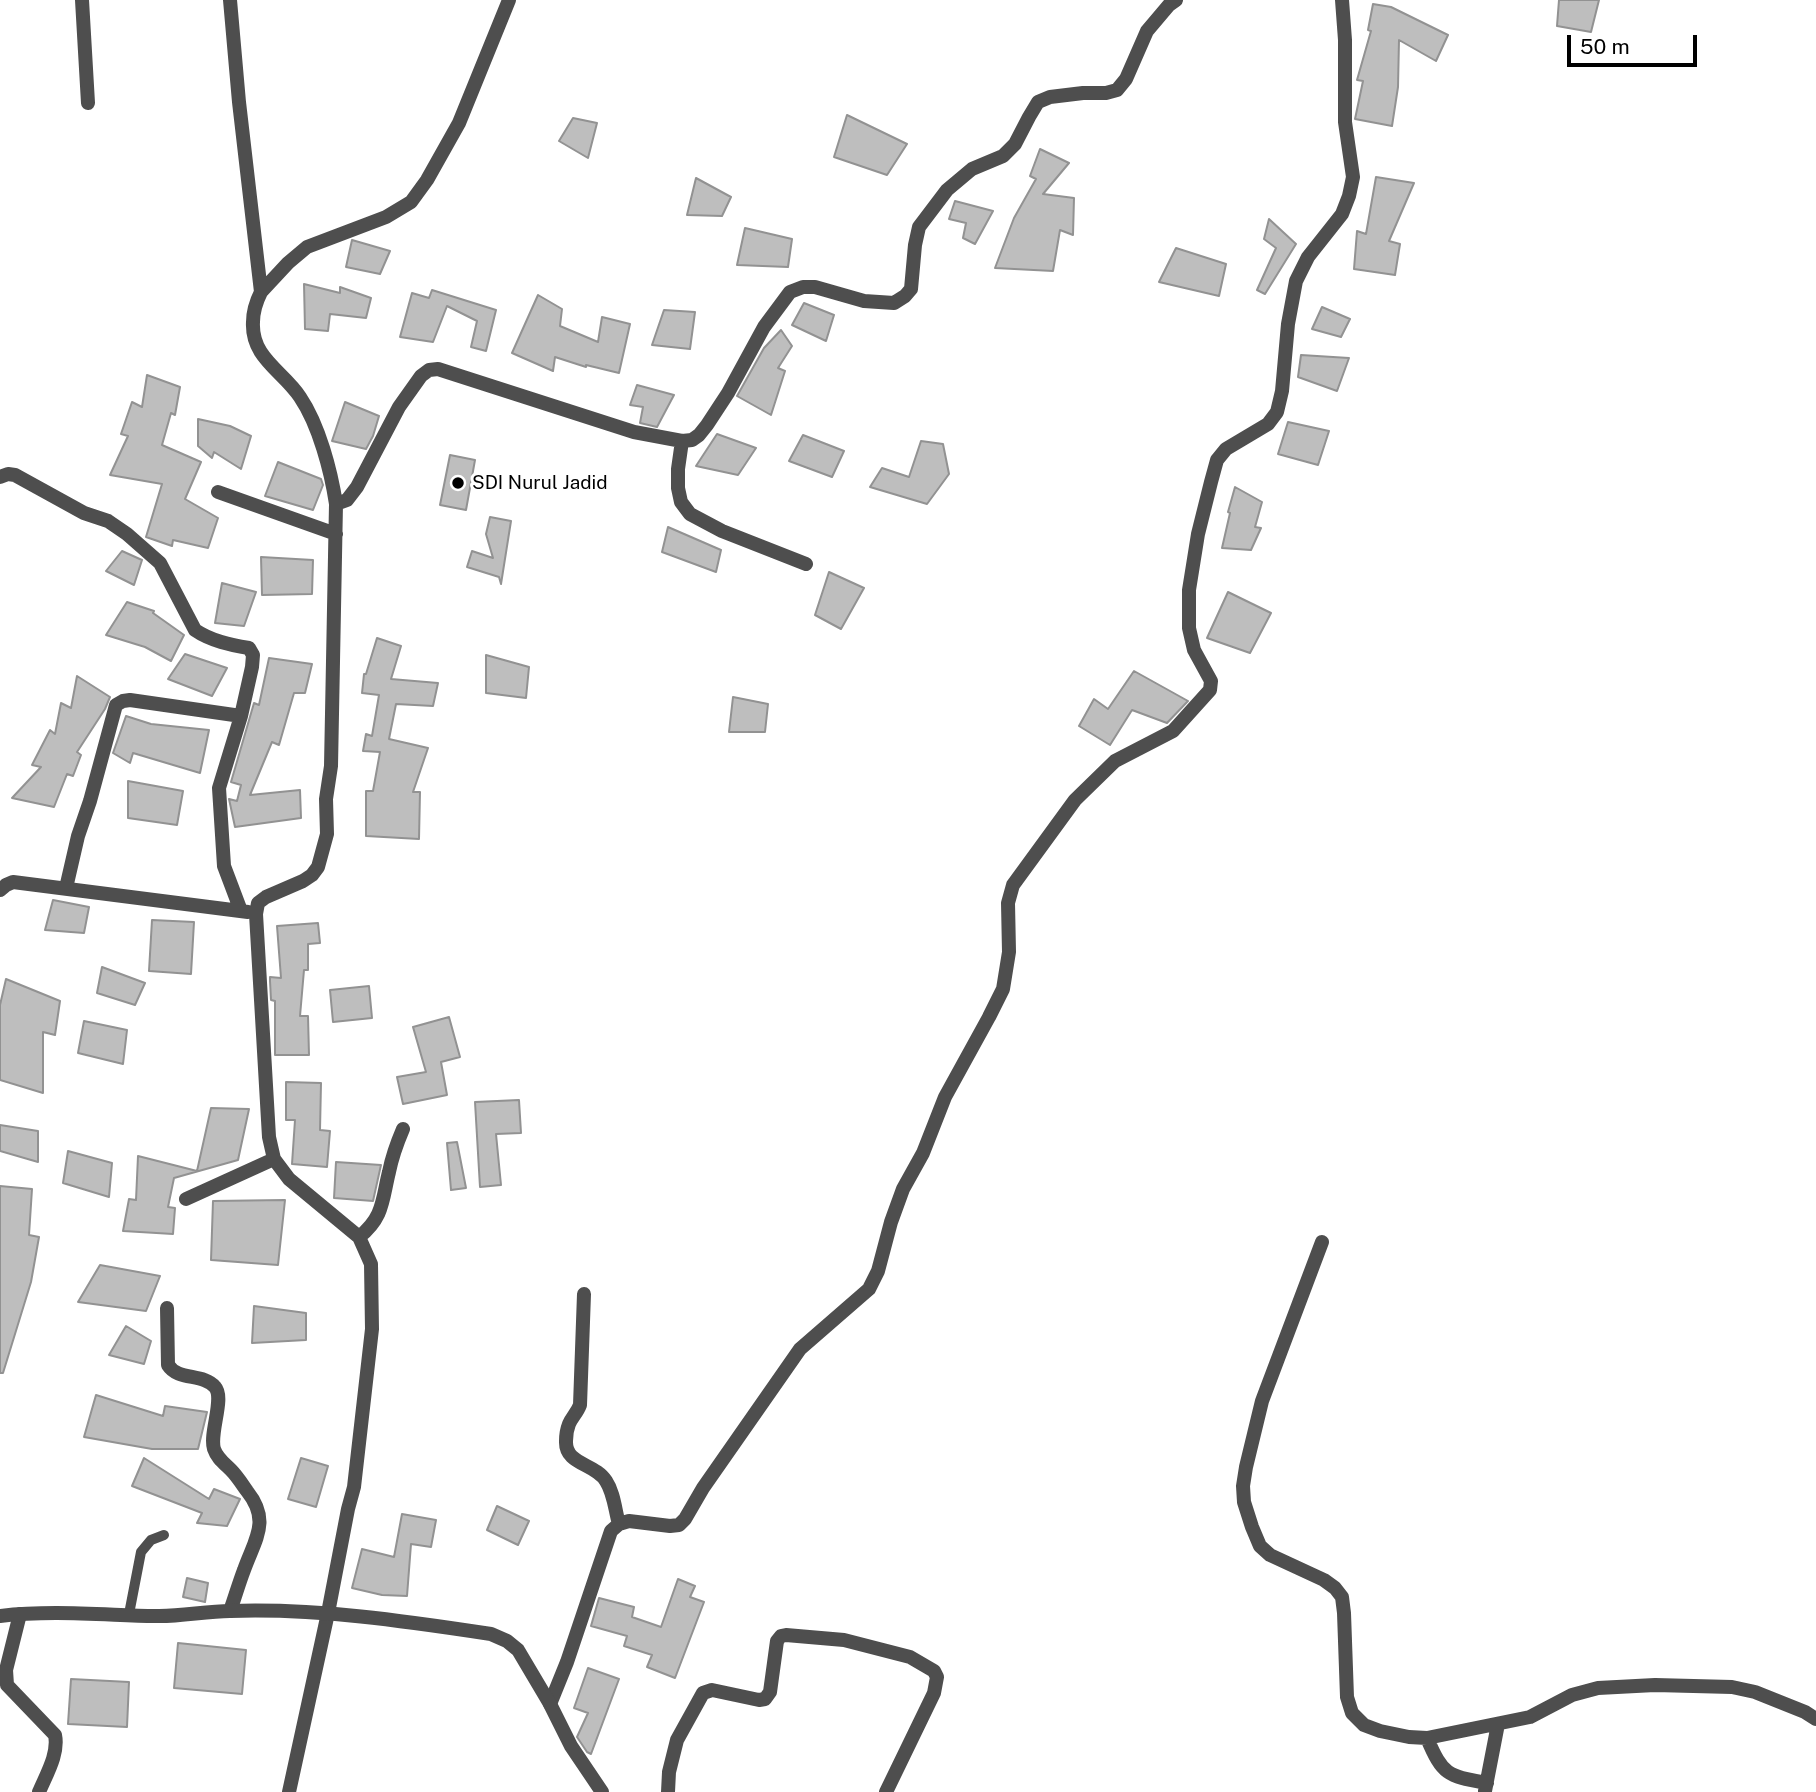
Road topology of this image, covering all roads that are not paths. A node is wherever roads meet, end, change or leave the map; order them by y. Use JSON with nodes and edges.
{"nodes":[{"id":1,"x":82,"y":0,"type":"edge"},
{"id":2,"x":230,"y":0,"type":"edge"},
{"id":3,"x":509,"y":0,"type":"edge"},
{"id":4,"x":1176,"y":0,"type":"edge"},
{"id":5,"x":1342,"y":0,"type":"edge"},
{"id":6,"x":88,"y":103,"type":"dead end"},
{"id":7,"x":261,"y":292,"type":"junction"},
{"id":8,"x":682,"y":441,"type":"junction"},
{"id":9,"x":0,"y":477,"type":"edge"},
{"id":10,"x":218,"y":492,"type":"dead end"},
{"id":11,"x":336,"y":504,"type":"junction"},
{"id":12,"x":336,"y":534,"type":"junction"},
{"id":13,"x":806,"y":565,"type":"dead end"},
{"id":14,"x":241,"y":716,"type":"junction"},
{"id":15,"x":66,"y":888,"type":"junction"},
{"id":16,"x":0,"y":890,"type":"edge"},
{"id":17,"x":241,"y":911,"type":"junction"},
{"id":18,"x":256,"y":914,"type":"junction"},
{"id":19,"x":403,"y":1129,"type":"dead end"},
{"id":20,"x":274,"y":1159,"type":"junction"},
{"id":21,"x":186,"y":1199,"type":"dead end"},
{"id":22,"x":359,"y":1237,"type":"junction"},
{"id":23,"x":1322,"y":1242,"type":"dead end"},
{"id":24,"x":584,"y":1294,"type":"dead end"},
{"id":25,"x":167,"y":1308,"type":"dead end"},
{"id":26,"x":619,"y":1524,"type":"junction"},
{"id":27,"x":164,"y":1535,"type":"dead end"},
{"id":28,"x":230,"y":1611,"type":"junction"},
{"id":29,"x":328,"y":1613,"type":"junction"},
{"id":30,"x":20,"y":1614,"type":"junction"},
{"id":31,"x":129,"y":1614,"type":"junction"},
{"id":32,"x":0,"y":1616,"type":"edge"},
{"id":33,"x":550,"y":1704,"type":"junction"},
{"id":34,"x":1816,"y":1719,"type":"edge"},
{"id":35,"x":1497,"y":1724,"type":"junction"},
{"id":36,"x":1427,"y":1738,"type":"junction"},
{"id":37,"x":1486,"y":1787,"type":"edge"},
{"id":38,"x":39,"y":1792,"type":"edge"},
{"id":39,"x":289,"y":1792,"type":"edge"},
{"id":40,"x":602,"y":1792,"type":"edge"},
{"id":41,"x":668,"y":1792,"type":"edge"},
{"id":42,"x":886,"y":1792,"type":"edge"}],
"edges":[{"from":1,"to":6,"type":"street"},
{"from":2,"to":7,"type":"street"},
{"from":3,"to":7,"type":"street"},
{"from":4,"to":8,"type":"street"},
{"from":5,"to":26,"type":"street"},
{"from":7,"to":11,"type":"street"},
{"from":8,"to":11,"type":"street"},
{"from":8,"to":13,"type":"street"},
{"from":9,"to":14,"type":"street"},
{"from":10,"to":12,"type":"street"},
{"from":11,"to":12,"type":"street"},
{"from":12,"to":18,"type":"street"},
{"from":14,"to":15,"type":"street"},
{"from":14,"to":17,"type":"street"},
{"from":15,"to":16,"type":"street"},
{"from":15,"to":17,"type":"street"},
{"from":17,"to":18,"type":"street"},
{"from":18,"to":20,"type":"street"},
{"from":19,"to":22,"type":"street"},
{"from":20,"to":21,"type":"street"},
{"from":20,"to":22,"type":"street"},
{"from":22,"to":29,"type":"street"},
{"from":23,"to":36,"type":"street"},
{"from":24,"to":26,"type":"street"},
{"from":25,"to":28,"type":"street"},
{"from":26,"to":33,"type":"street"},
{"from":27,"to":31,"type":"lane"},
{"from":28,"to":29,"type":"street"},
{"from":28,"to":31,"type":"street"},
{"from":29,"to":33,"type":"street"},
{"from":29,"to":39,"type":"street"},
{"from":30,"to":31,"type":"street"},
{"from":30,"to":32,"type":"street"},
{"from":30,"to":38,"type":"street"},
{"from":33,"to":40,"type":"street"},
{"from":34,"to":35,"type":"street"},
{"from":35,"to":36,"type":"street"},
{"from":35,"to":37,"type":"street"},
{"from":36,"to":37,"type":"street"},
{"from":41,"to":42,"type":"street"}]}
